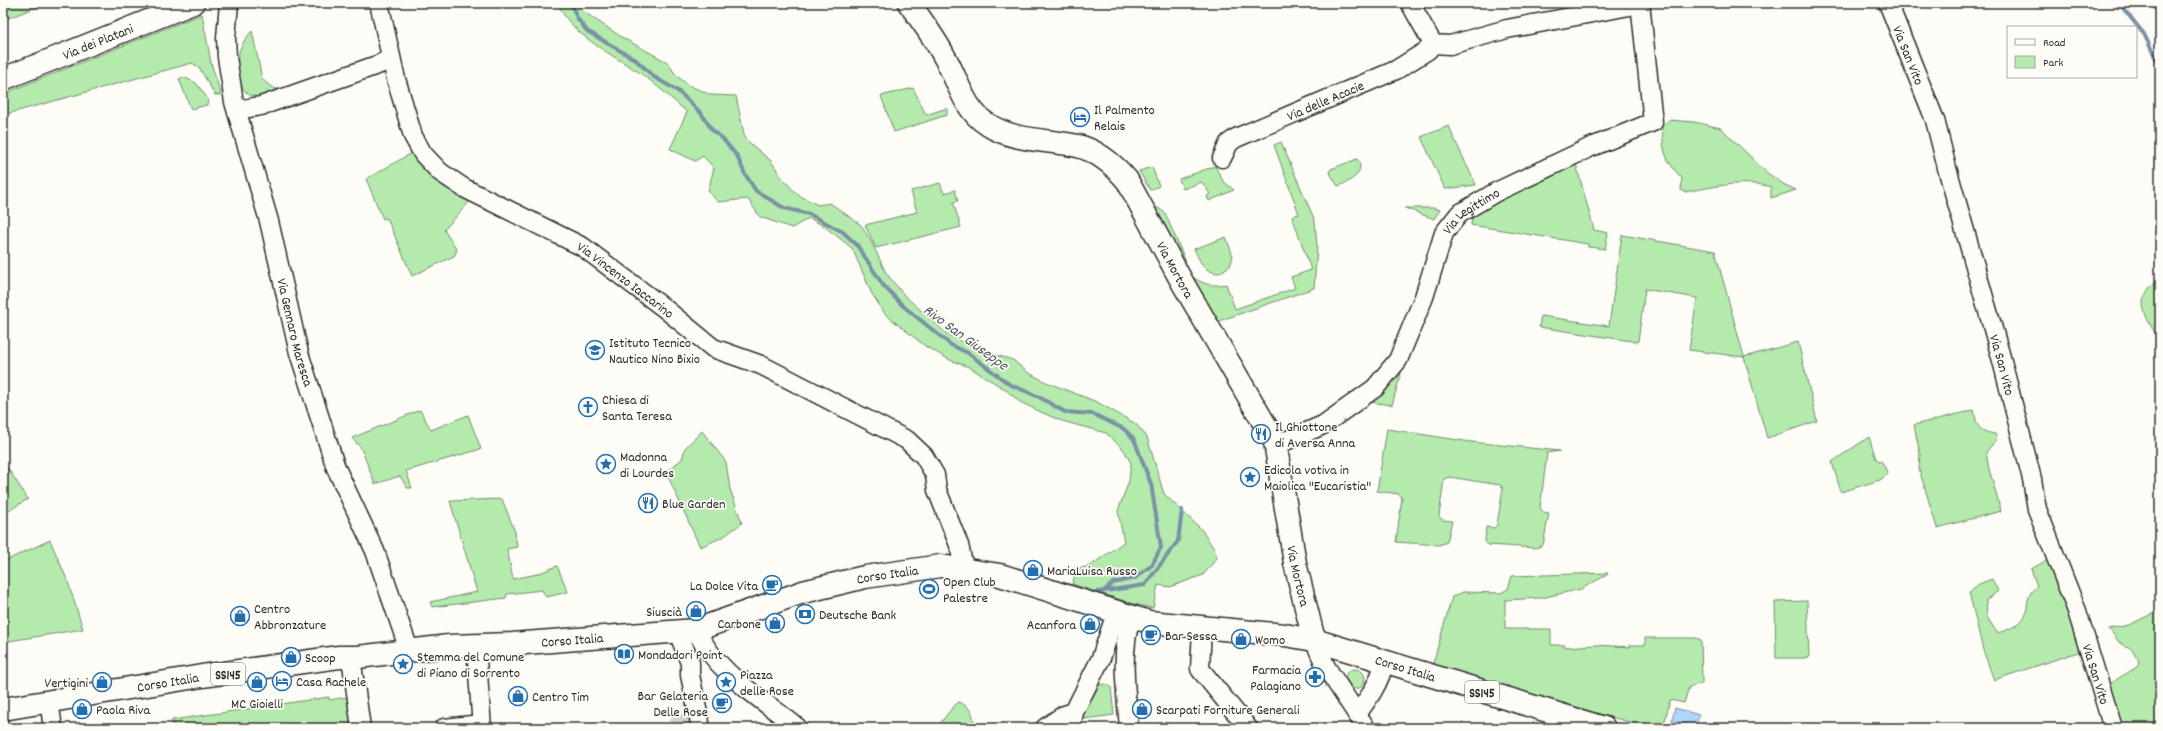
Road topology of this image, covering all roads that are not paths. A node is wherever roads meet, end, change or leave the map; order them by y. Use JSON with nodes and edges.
{"nodes":[{"id":1,"x":193,"y":3,"type":"edge"},
{"id":2,"x":229,"y":3,"type":"edge"},
{"id":3,"x":379,"y":3,"type":"edge"},
{"id":4,"x":909,"y":3,"type":"edge"},
{"id":5,"x":1410,"y":3,"type":"edge"},
{"id":6,"x":1640,"y":3,"type":"edge"},
{"id":7,"x":1888,"y":3,"type":"edge"},
{"id":8,"x":1433,"y":44,"type":"junction"},
{"id":9,"x":391,"y":58,"type":"junction"},
{"id":10,"x":3,"y":79,"type":"edge"},
{"id":11,"x":236,"y":110,"type":"junction"},
{"id":12,"x":1222,"y":158,"type":"dead end"},
{"id":13,"x":1275,"y":442,"type":"junction"},
{"id":14,"x":964,"y":568,"type":"junction"},
{"id":15,"x":1123,"y":615,"type":"junction"},
{"id":16,"x":1202,"y":628,"type":"junction"},
{"id":17,"x":687,"y":631,"type":"junction"},
{"id":18,"x":1314,"y":640,"type":"junction"},
{"id":19,"x":476,"y":646,"type":"junction"},
{"id":20,"x":408,"y":650,"type":"junction"},
{"id":21,"x":711,"y":656,"type":"junction"},
{"id":22,"x":351,"y":657,"type":"junction"},
{"id":23,"x":1112,"y":661,"type":"junction"},
{"id":24,"x":690,"y":662,"type":"junction"},
{"id":25,"x":1384,"y":663,"type":"junction"},
{"id":26,"x":49,"y":702,"type":"junction"},
{"id":27,"x":3,"y":709,"type":"edge"},
{"id":28,"x":1072,"y":720,"type":"edge"},
{"id":29,"x":700,"y":721,"type":"edge"},
{"id":30,"x":1362,"y":721,"type":"edge"},
{"id":31,"x":482,"y":726,"type":"edge"},
{"id":32,"x":53,"y":728,"type":"edge"},
{"id":33,"x":361,"y":728,"type":"edge"},
{"id":34,"x":444,"y":728,"type":"edge"},
{"id":35,"x":798,"y":728,"type":"edge"},
{"id":36,"x":1045,"y":728,"type":"edge"},
{"id":37,"x":1129,"y":728,"type":"edge"},
{"id":38,"x":1248,"y":728,"type":"edge"},
{"id":39,"x":1604,"y":728,"type":"edge"},
{"id":40,"x":2113,"y":728,"type":"edge"}],
"edges":[{"from":1,"to":10,"type":"main road","name":"Via dei Platani"},
{"from":2,"to":11,"type":"street","name":"Via Gennaro Maresca"},
{"from":3,"to":9,"type":"street","name":"Via Vincenzo Iaccarino"},
{"from":4,"to":13,"type":"main road","name":"Via Mortora"},
{"from":5,"to":8,"type":"street"},
{"from":6,"to":8,"type":"street"},
{"from":6,"to":13,"type":"street","name":"Via Legittimo"},
{"from":7,"to":40,"type":"street","name":"Via San Vito"},
{"from":8,"to":12,"type":"street","name":"Via delle Acacie"},
{"from":9,"to":11,"type":"street"},
{"from":9,"to":14,"type":"street","name":"Via Vincenzo Iaccarino"},
{"from":11,"to":20,"type":"street","name":"Via Gennaro Maresca"},
{"from":13,"to":18,"type":"main road","name":"Via Mortora"},
{"from":14,"to":15,"type":"main road","name":"Corso Italia","number":"SS145"},
{"from":14,"to":17,"type":"main road","name":"Corso Italia","number":"SS145"},
{"from":15,"to":16,"type":"main road","name":"Corso Italia","number":"SS145"},
{"from":15,"to":23,"type":"street"},
{"from":15,"to":23,"type":"street"},
{"from":16,"to":18,"type":"main road","name":"Corso Italia","number":"SS145"},
{"from":16,"to":38,"type":"street"},
{"from":17,"to":19,"type":"main road","name":"Corso Italia","number":"SS145"},
{"from":17,"to":21,"type":"street"},
{"from":17,"to":24,"type":"street"},
{"from":18,"to":25,"type":"main road","name":"Corso Italia","number":"SS145"},
{"from":18,"to":30,"type":"street"},
{"from":19,"to":20,"type":"main road","name":"Corso Italia","number":"SS145"},
{"from":19,"to":31,"type":"street"},
{"from":20,"to":22,"type":"main road","name":"Corso Italia","number":"SS145"},
{"from":21,"to":24,"type":"street"},
{"from":21,"to":35,"type":"street"},
{"from":22,"to":26,"type":"main road","name":"Corso Italia","number":"SS145"},
{"from":22,"to":33,"type":"street"},
{"from":23,"to":28,"type":"street"},
{"from":23,"to":37,"type":"street"},
{"from":24,"to":29,"type":"street"},
{"from":25,"to":30,"type":"street"},
{"from":25,"to":39,"type":"main road","name":"Corso Italia","number":"SS145"},
{"from":26,"to":27,"type":"main road","name":"Corso Italia","number":"SS145"},
{"from":26,"to":32,"type":"street"},
{"from":28,"to":36,"type":"street"},
{"from":31,"to":34,"type":"street"}]}
